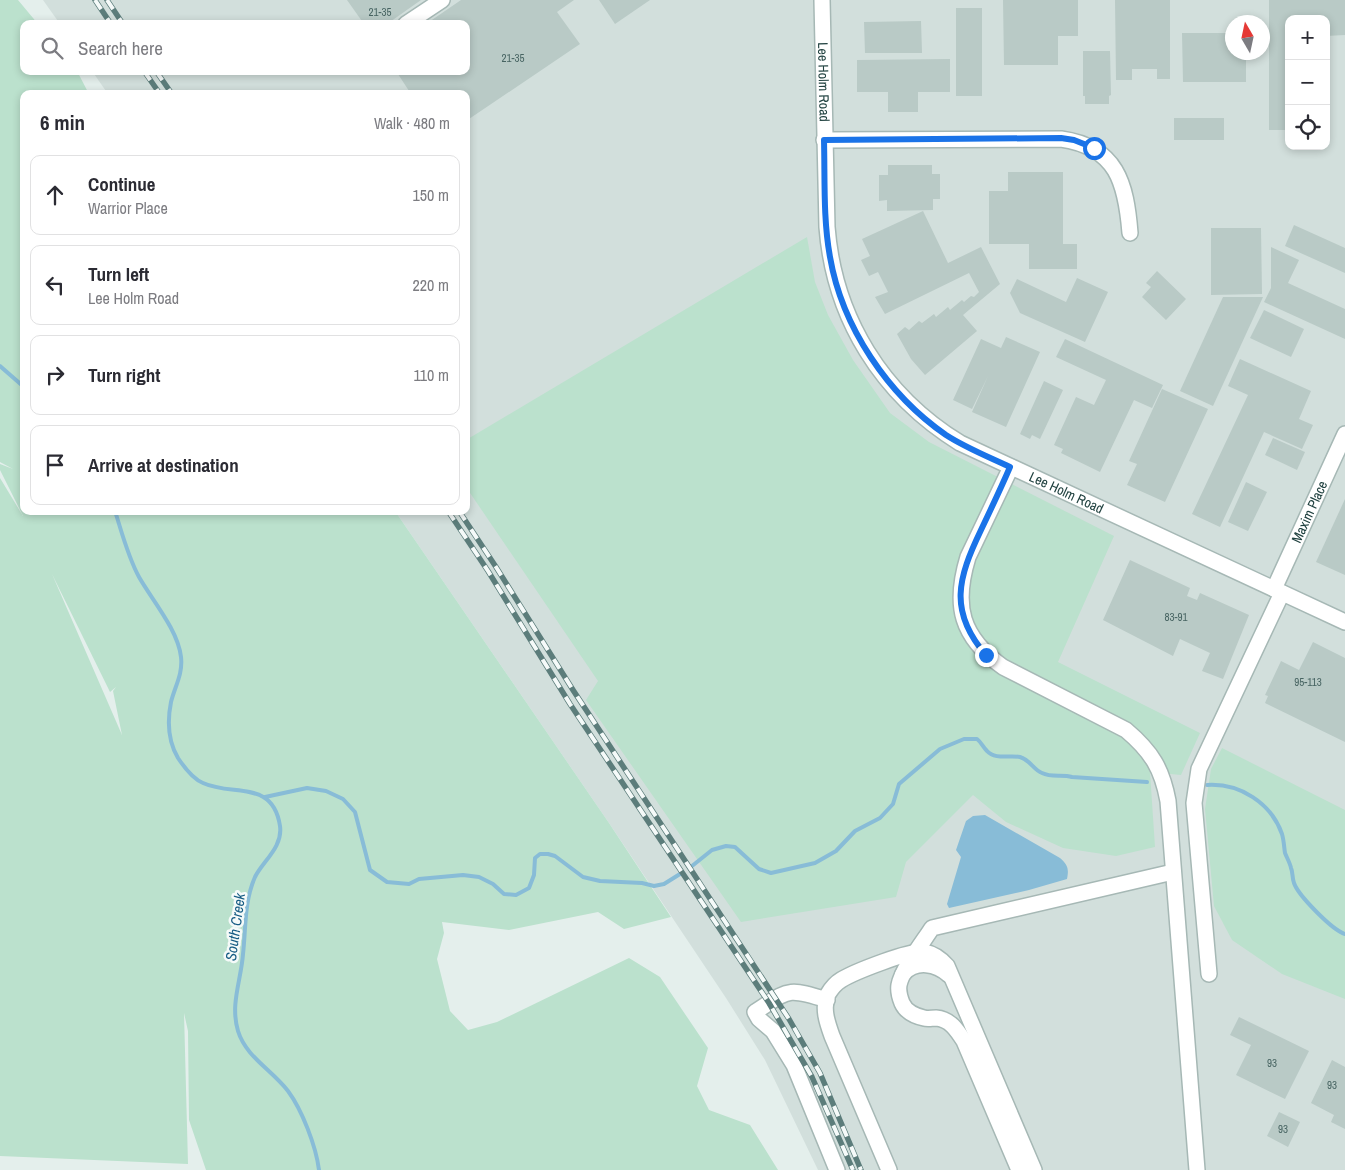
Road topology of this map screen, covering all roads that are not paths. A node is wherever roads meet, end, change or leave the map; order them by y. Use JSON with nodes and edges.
{"nodes":[{"id":1,"x":442,"y":0,"type":"edge"},
{"id":2,"x":822,"y":0,"type":"edge"},
{"id":3,"x":412,"y":20,"type":"edge"},
{"id":4,"x":824,"y":140,"type":"junction"},
{"id":5,"x":1130,"y":233,"type":"dead end"},
{"id":6,"x":1345,"y":434,"type":"edge"},
{"id":7,"x":1010,"y":467,"type":"junction"},
{"id":8,"x":1278,"y":591,"type":"junction"},
{"id":9,"x":1345,"y":622,"type":"edge"},
{"id":10,"x":1173,"y":872,"type":"junction"},
{"id":11,"x":918,"y":951,"type":"junction"},
{"id":12,"x":1209,"y":974,"type":"dead end"},
{"id":13,"x":901,"y":978,"type":"junction"},
{"id":14,"x":954,"y":980,"type":"junction"},
{"id":15,"x":827,"y":1000,"type":"junction"},
{"id":16,"x":837,"y":1170,"type":"edge"},
{"id":17,"x":889,"y":1170,"type":"edge"},
{"id":18,"x":1019,"y":1170,"type":"edge"},
{"id":19,"x":1034,"y":1170,"type":"edge"},
{"id":20,"x":1196,"y":1170,"type":"edge"}],
"edges":[{"from":1,"to":3,"type":"street"},
{"from":2,"to":4,"type":"street","name":"Lee Holm Road"},
{"from":4,"to":5,"type":"street"},
{"from":4,"to":7,"type":"street","name":"Lee Holm Road"},
{"from":6,"to":8,"type":"street","name":"Maxim Place"},
{"from":7,"to":8,"type":"street","name":"Lee Holm Road"},
{"from":7,"to":10,"type":"street"},
{"from":8,"to":9,"type":"street","name":"Lee Holm Road"},
{"from":8,"to":12,"type":"street","name":"Maxim Place"},
{"from":10,"to":11,"type":"street"},
{"from":10,"to":20,"type":"street"},
{"from":11,"to":13,"type":"street"},
{"from":11,"to":14,"type":"street"},
{"from":11,"to":15,"type":"street"},
{"from":13,"to":14,"type":"street"},
{"from":13,"to":18,"type":"street"},
{"from":14,"to":19,"type":"street"},
{"from":15,"to":16,"type":"street"},
{"from":15,"to":17,"type":"street"}]}
